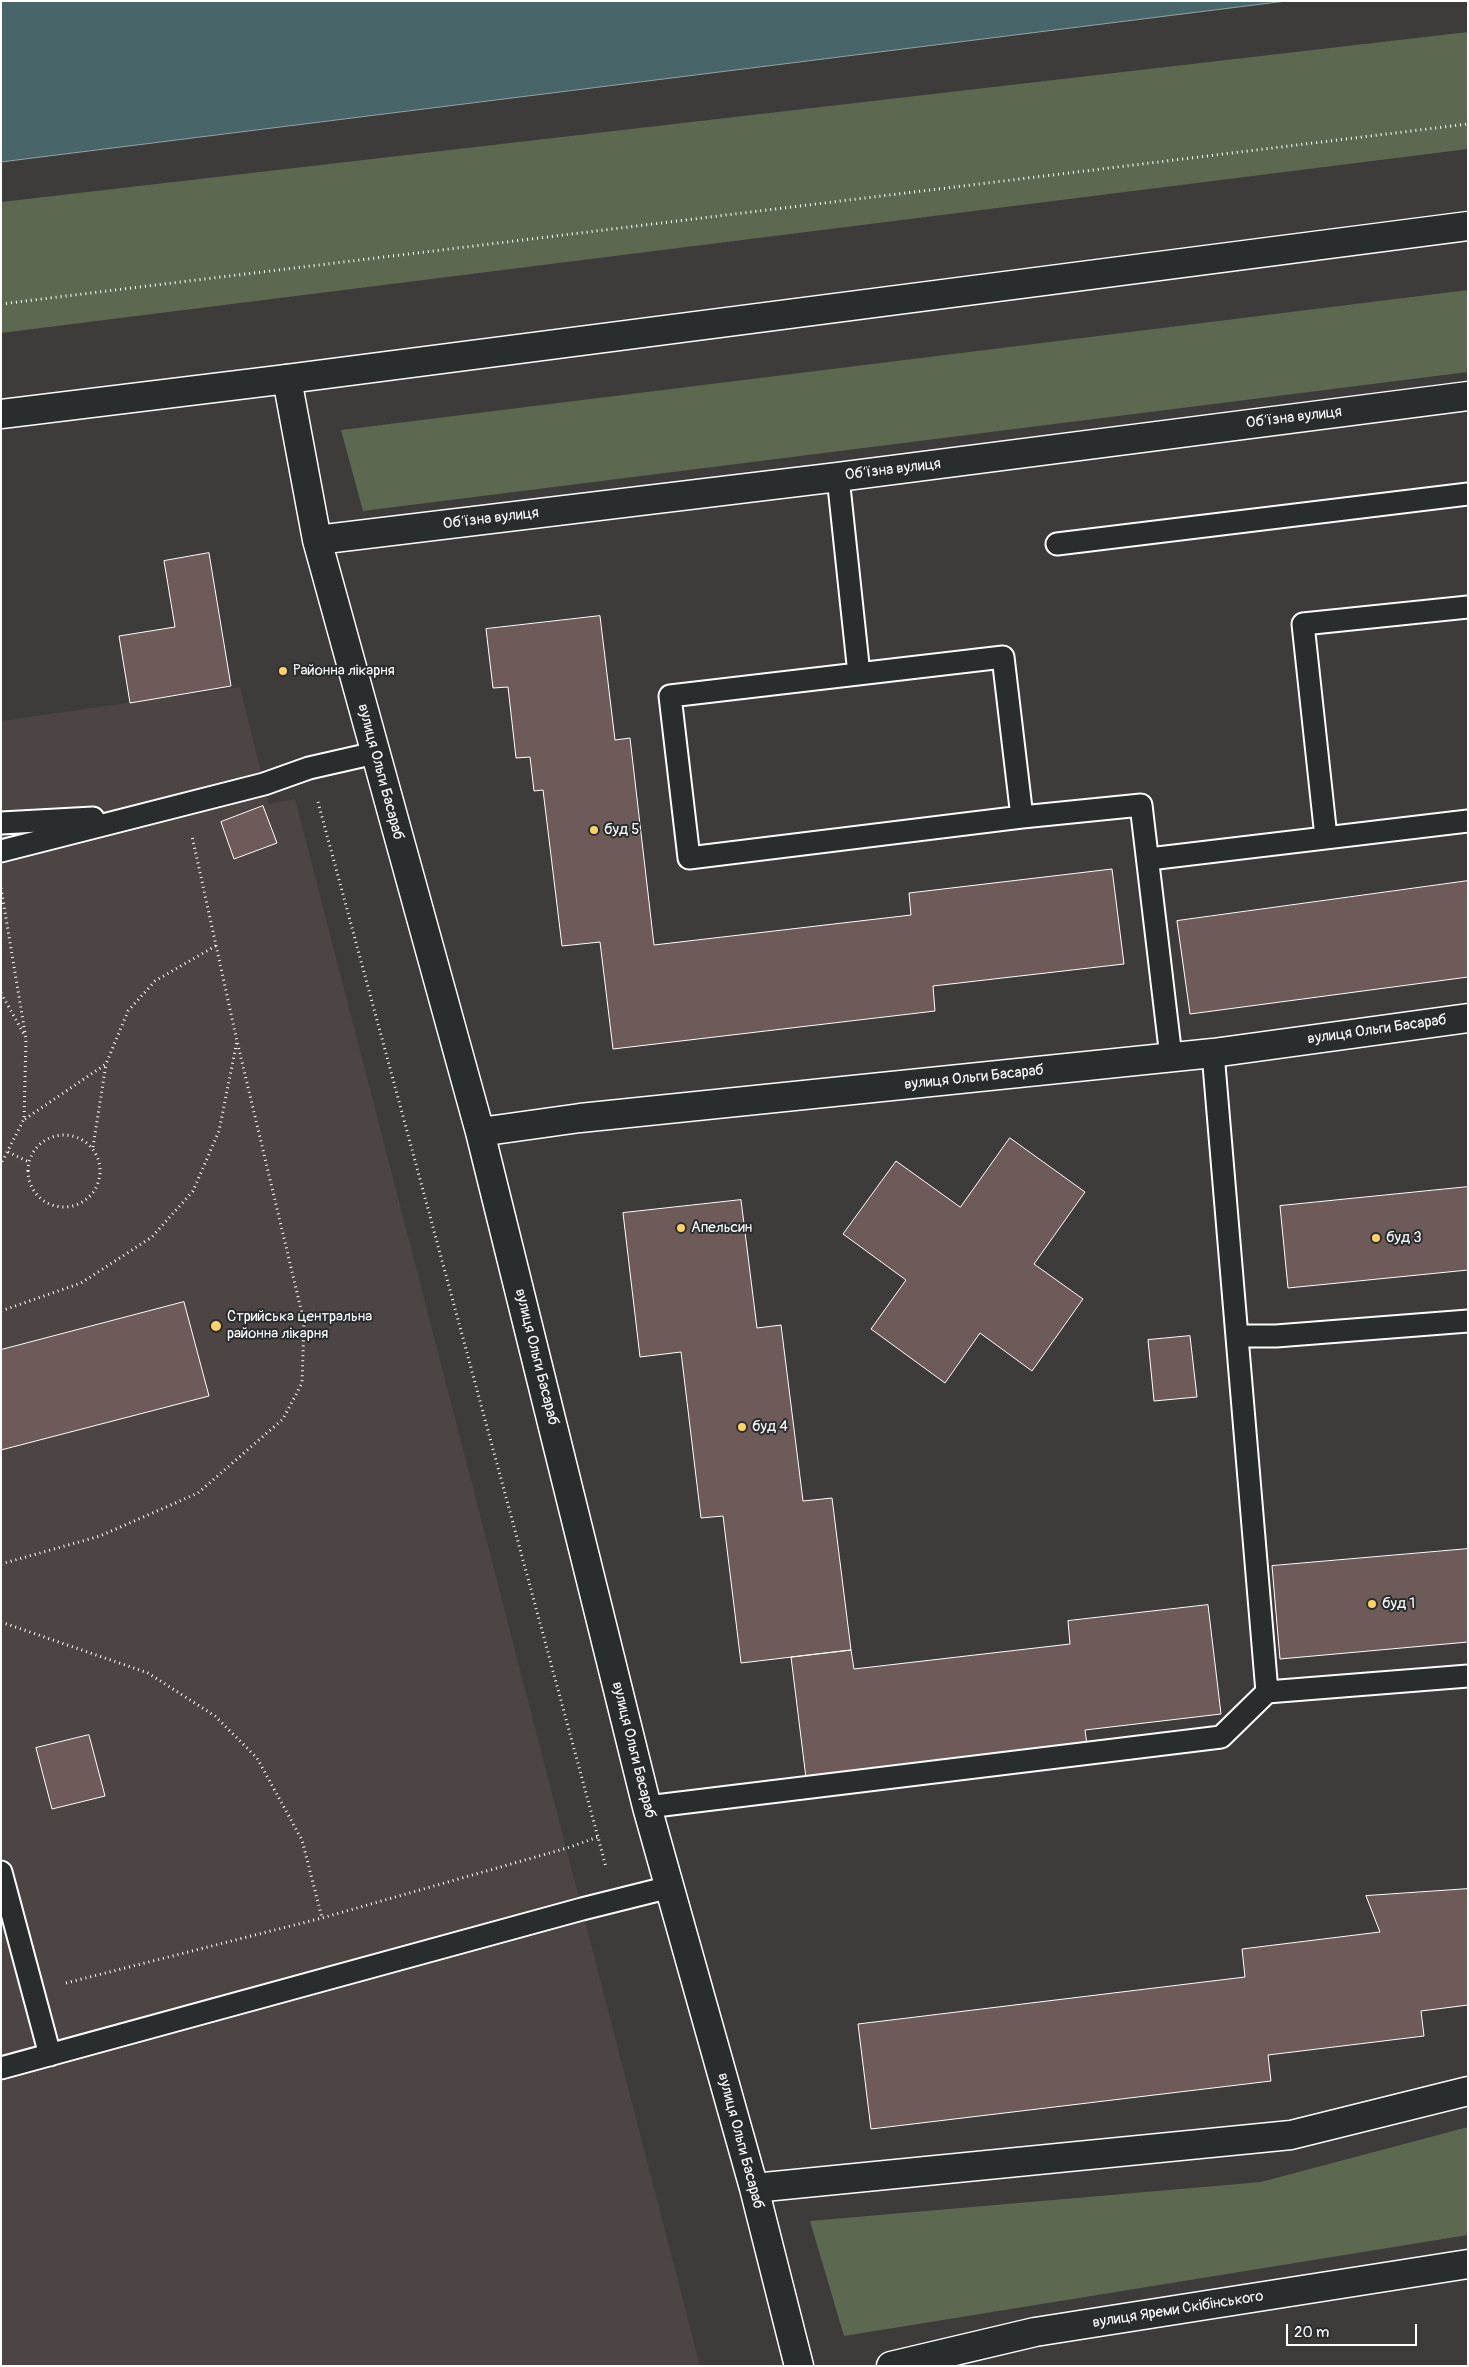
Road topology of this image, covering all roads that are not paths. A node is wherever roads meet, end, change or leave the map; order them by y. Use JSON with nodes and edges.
{"nodes":[{"id":1,"x":1468,"y":226,"type":"edge"},
{"id":2,"x":287,"y":379,"type":"junction"},
{"id":3,"x":1468,"y":396,"type":"edge"},
{"id":4,"x":1,"y":414,"type":"edge"},
{"id":5,"x":838,"y":477,"type":"junction"},
{"id":6,"x":1468,"y":494,"type":"edge"},
{"id":7,"x":317,"y":540,"type":"junction"},
{"id":8,"x":1057,"y":544,"type":"dead end"},
{"id":9,"x":1468,"y":607,"type":"edge"},
{"id":10,"x":859,"y":674,"type":"junction"},
{"id":11,"x":375,"y":753,"type":"junction"},
{"id":12,"x":142,"y":815,"type":"junction"},
{"id":13,"x":1022,"y":817,"type":"junction"},
{"id":14,"x":1468,"y":820,"type":"edge"},
{"id":15,"x":1,"y":823,"type":"edge"},
{"id":16,"x":1326,"y":837,"type":"junction"},
{"id":17,"x":1,"y":852,"type":"edge"},
{"id":18,"x":1148,"y":859,"type":"junction"},
{"id":19,"x":1468,"y":1018,"type":"edge"},
{"id":20,"x":1214,"y":1053,"type":"junction"},
{"id":21,"x":1171,"y":1057,"type":"junction"},
{"id":22,"x":480,"y":1132,"type":"junction"},
{"id":23,"x":1468,"y":1321,"type":"edge"},
{"id":24,"x":1237,"y":1336,"type":"junction"},
{"id":25,"x":1468,"y":1676,"type":"edge"},
{"id":26,"x":1267,"y":1692,"type":"junction"},
{"id":27,"x":647,"y":1807,"type":"junction"},
{"id":28,"x":1,"y":1872,"type":"edge"},
{"id":29,"x":670,"y":1887,"type":"junction"},
{"id":30,"x":50,"y":2055,"type":"junction"},
{"id":31,"x":1,"y":2068,"type":"edge"},
{"id":32,"x":1468,"y":2091,"type":"edge"},
{"id":33,"x":754,"y":2188,"type":"junction"},
{"id":34,"x":1468,"y":2264,"type":"edge"},
{"id":35,"x":800,"y":2366,"type":"edge"},
{"id":36,"x":891,"y":2366,"type":"edge"}],
"edges":[{"from":1,"to":2,"type":"main road"},
{"from":2,"to":4,"type":"main road"},
{"from":2,"to":7,"type":"main road","name":"вулиця Ольги Басараб"},
{"from":3,"to":5,"type":"main road","name":"Обʼїзна вулиця"},
{"from":5,"to":7,"type":"main road","name":"Обʼїзна вулиця"},
{"from":5,"to":10,"type":"lane"},
{"from":6,"to":8,"type":"lane"},
{"from":7,"to":11,"type":"main road","name":"вулиця Ольги Басараб"},
{"from":9,"to":16,"type":"lane"},
{"from":10,"to":13,"type":"lane"},
{"from":10,"to":13,"type":"lane"},
{"from":11,"to":12,"type":"lane"},
{"from":11,"to":22,"type":"main road","name":"вулиця Ольги Басараб"},
{"from":12,"to":15,"type":"lane"},
{"from":12,"to":17,"type":"lane"},
{"from":13,"to":18,"type":"lane"},
{"from":14,"to":16,"type":"lane"},
{"from":16,"to":18,"type":"lane"},
{"from":18,"to":21,"type":"lane"},
{"from":19,"to":20,"type":"main road","name":"вулиця Ольги Басараб"},
{"from":20,"to":21,"type":"main road","name":"вулиця Ольги Басараб"},
{"from":20,"to":24,"type":"lane"},
{"from":21,"to":22,"type":"main road","name":"вулиця Ольги Басараб"},
{"from":22,"to":27,"type":"main road","name":"вулиця Ольги Басараб"},
{"from":23,"to":24,"type":"lane"},
{"from":24,"to":26,"type":"lane"},
{"from":25,"to":26,"type":"lane"},
{"from":26,"to":27,"type":"lane"},
{"from":27,"to":29,"type":"main road","name":"вулиця Ольги Басараб"},
{"from":28,"to":30,"type":"lane"},
{"from":29,"to":30,"type":"lane"},
{"from":29,"to":33,"type":"main road","name":"вулиця Ольги Басараб"},
{"from":30,"to":31,"type":"lane"},
{"from":32,"to":33,"type":"main road"},
{"from":33,"to":35,"type":"main road","name":"вулиця Ольги Басараб"},
{"from":34,"to":36,"type":"main road","name":"вулиця Яреми Скібінського"}]}
